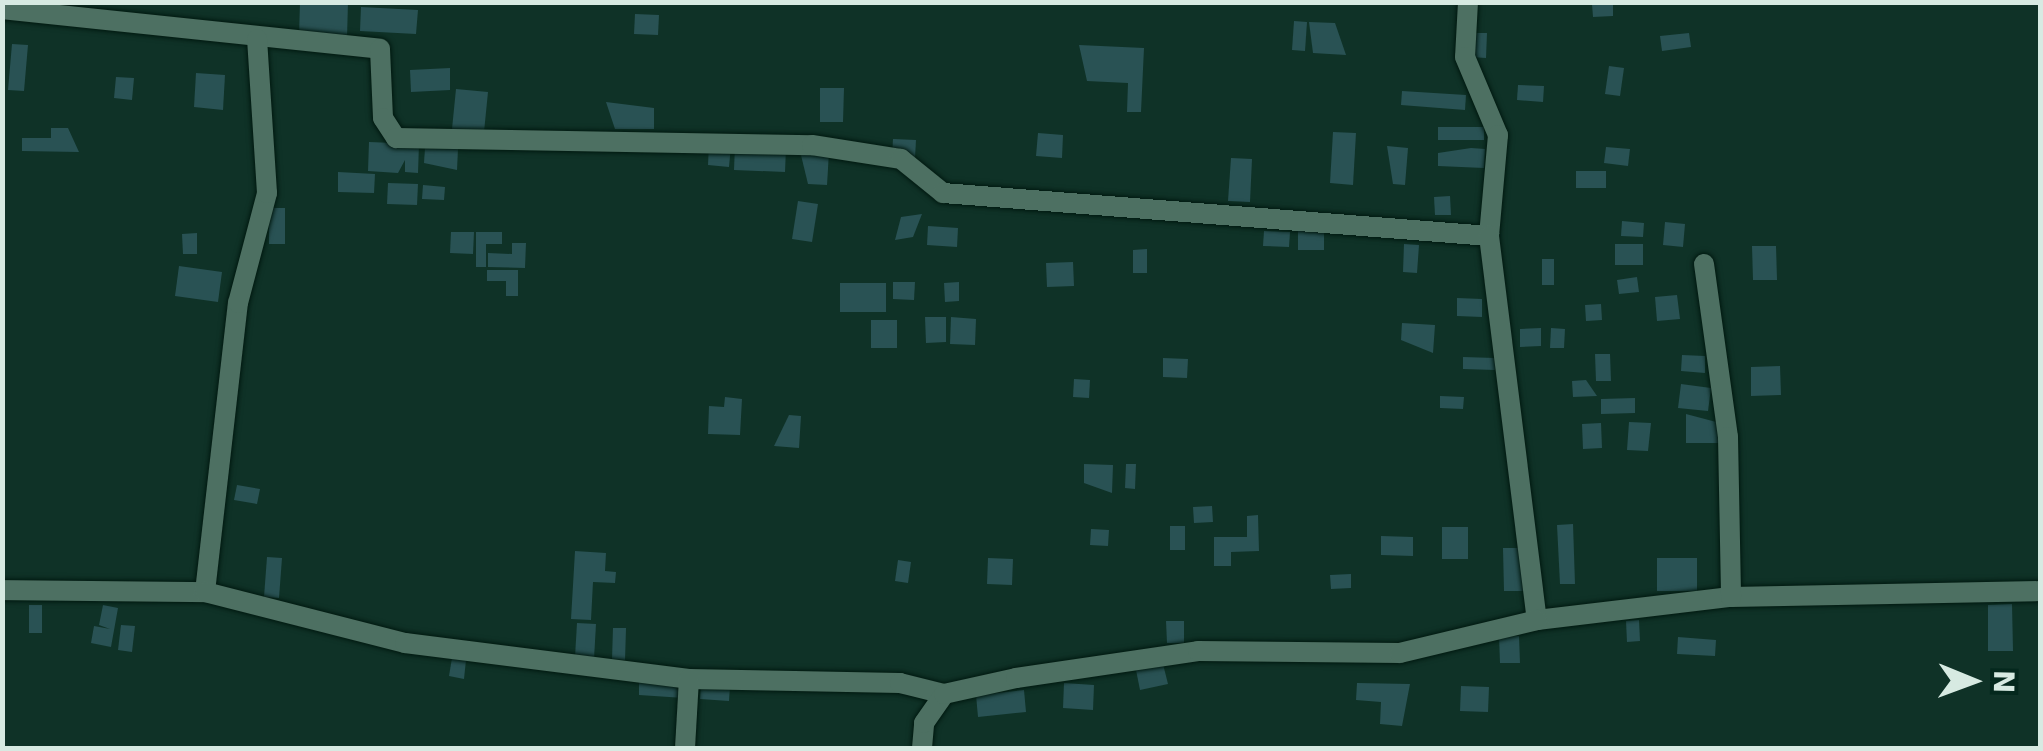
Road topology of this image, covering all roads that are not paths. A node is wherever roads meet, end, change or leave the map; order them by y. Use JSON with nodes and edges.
{"nodes":[{"id":1,"x":1468,"y":2,"type":"edge"},
{"id":2,"x":2,"y":9,"type":"edge"},
{"id":3,"x":257,"y":40,"type":"junction"},
{"id":4,"x":1489,"y":236,"type":"junction"},
{"id":5,"x":1704,"y":264,"type":"dead end"},
{"id":6,"x":2,"y":590,"type":"edge"},
{"id":7,"x":2040,"y":591,"type":"edge"},
{"id":8,"x":205,"y":592,"type":"junction"},
{"id":9,"x":1731,"y":597,"type":"junction"},
{"id":10,"x":1538,"y":620,"type":"junction"},
{"id":11,"x":690,"y":679,"type":"junction"},
{"id":12,"x":944,"y":694,"type":"junction"},
{"id":13,"x":684,"y":748,"type":"edge"},
{"id":14,"x":922,"y":748,"type":"edge"}],
"edges":[{"from":1,"to":4,"type":"street"},
{"from":2,"to":3,"type":"street"},
{"from":3,"to":4,"type":"street"},
{"from":3,"to":8,"type":"street"},
{"from":4,"to":10,"type":"street"},
{"from":5,"to":9,"type":"street"},
{"from":6,"to":8,"type":"street"},
{"from":7,"to":9,"type":"street"},
{"from":8,"to":11,"type":"street"},
{"from":9,"to":10,"type":"street"},
{"from":10,"to":12,"type":"street"},
{"from":11,"to":12,"type":"street"},
{"from":11,"to":13,"type":"street"},
{"from":12,"to":14,"type":"street"}]}
